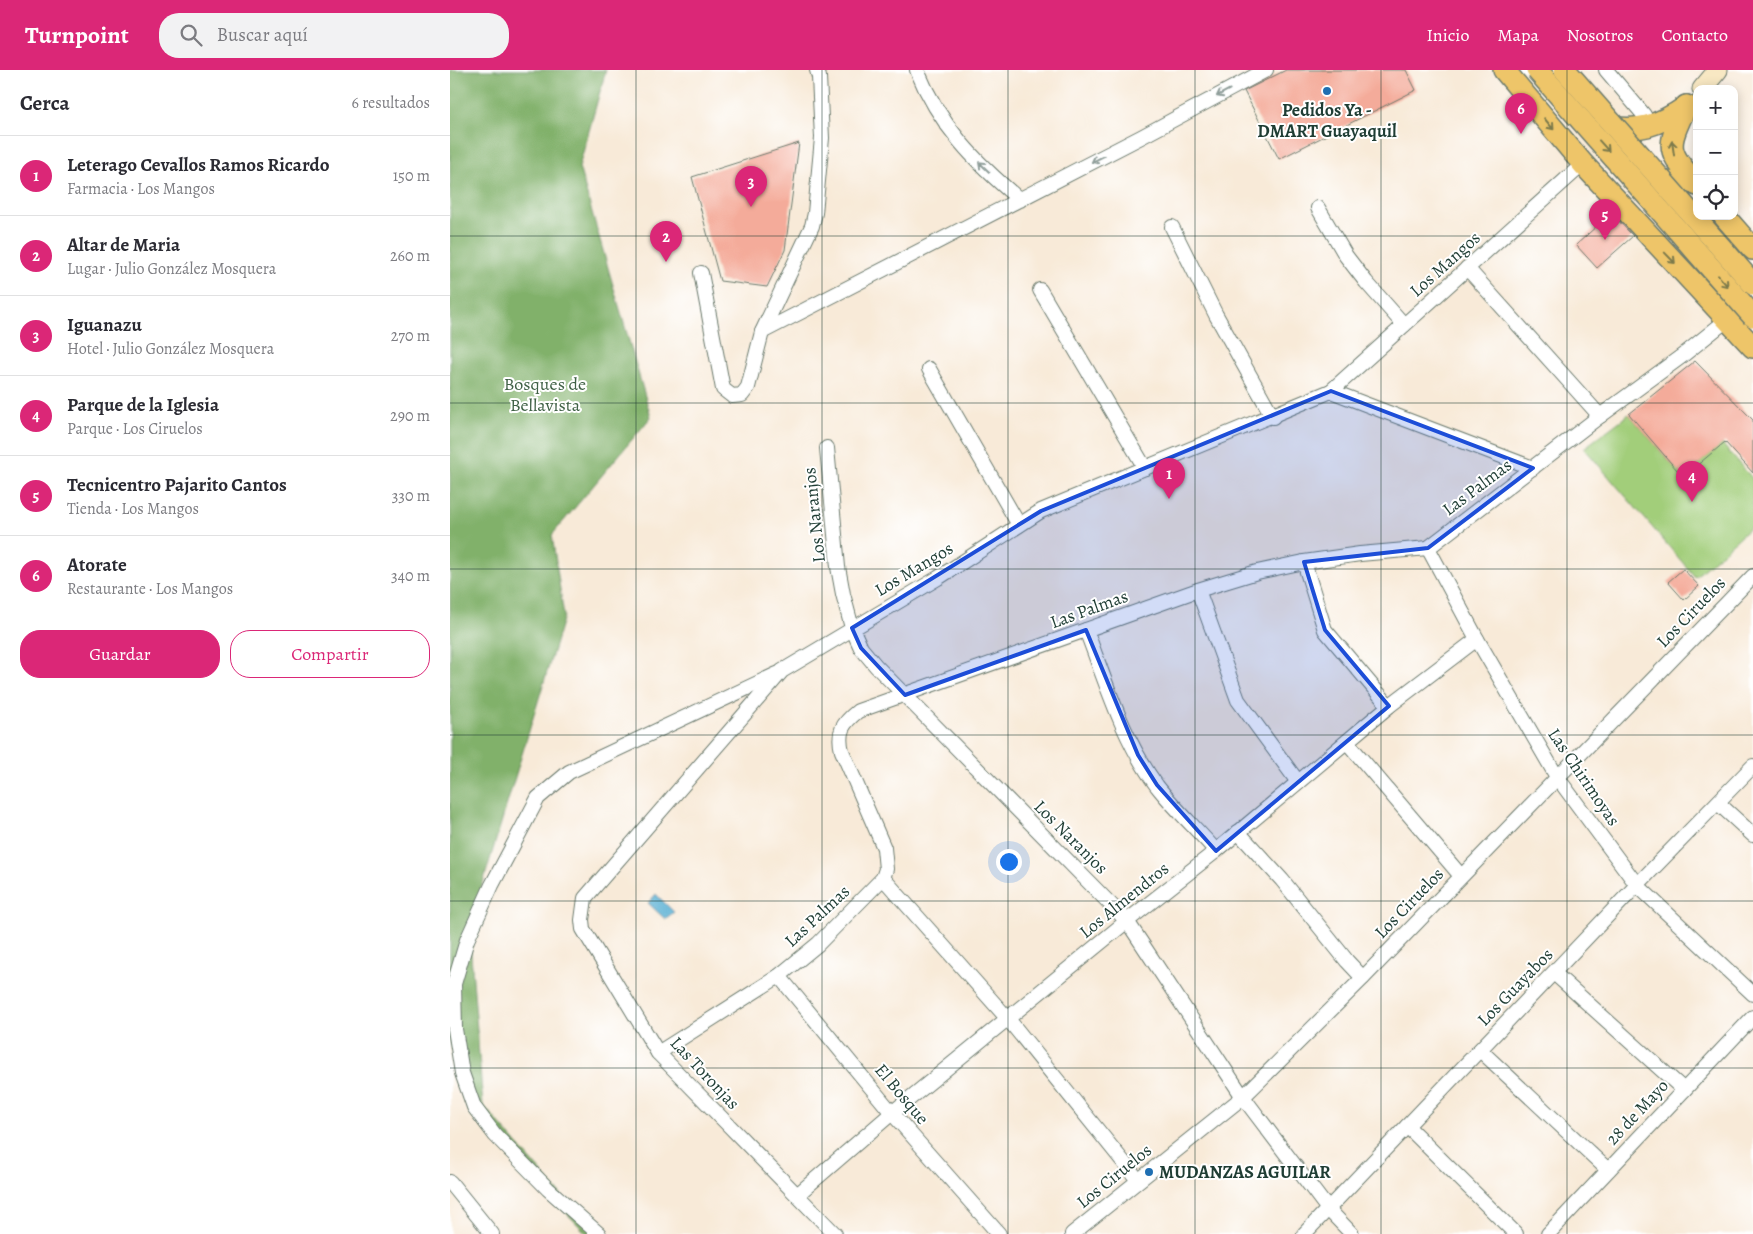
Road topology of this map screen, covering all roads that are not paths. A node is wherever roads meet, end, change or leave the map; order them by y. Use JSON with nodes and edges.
{"nodes":[{"id":1,"x":817,"y":70,"type":"edge"},
{"id":2,"x":917,"y":70,"type":"edge"},
{"id":3,"x":1266,"y":70,"type":"edge"},
{"id":4,"x":1504,"y":70,"type":"edge"},
{"id":5,"x":1537,"y":70,"type":"edge"},
{"id":6,"x":1550,"y":70,"type":"edge"},
{"id":7,"x":1565,"y":70,"type":"edge"},
{"id":8,"x":1606,"y":70,"type":"edge"},
{"id":9,"x":1718,"y":70,"type":"edge"},
{"id":10,"x":1705,"y":85,"type":"edge"},
{"id":11,"x":1518,"y":87,"type":"junction"},
{"id":12,"x":1692,"y":100,"type":"edge"},
{"id":13,"x":1644,"y":115,"type":"dead end"},
{"id":14,"x":1608,"y":126,"type":"junction"},
{"id":15,"x":1584,"y":164,"type":"junction"},
{"id":16,"x":1693,"y":180,"type":"edge"},
{"id":17,"x":1693,"y":184,"type":"edge"},
{"id":18,"x":1020,"y":200,"type":"junction"},
{"id":19,"x":1318,"y":208,"type":"dead end"},
{"id":20,"x":1728,"y":220,"type":"edge"},
{"id":21,"x":1172,"y":227,"type":"dead end"},
{"id":22,"x":1648,"y":235,"type":"junction"},
{"id":23,"x":1753,"y":249,"type":"edge"},
{"id":24,"x":1467,"y":268,"type":"junction"},
{"id":25,"x":701,"y":273,"type":"dead end"},
{"id":26,"x":1753,"y":284,"type":"edge"},
{"id":27,"x":1040,"y":290,"type":"dead end"},
{"id":28,"x":1753,"y":316,"type":"edge"},
{"id":29,"x":1728,"y":319,"type":"junction"},
{"id":30,"x":1404,"y":325,"type":"junction"},
{"id":31,"x":762,"y":332,"type":"junction"},
{"id":32,"x":1753,"y":347,"type":"edge"},
{"id":33,"x":929,"y":369,"type":"dead end"},
{"id":34,"x":1331,"y":392,"type":"junction"},
{"id":35,"x":1600,"y":416,"type":"junction"},
{"id":36,"x":1272,"y":417,"type":"junction"},
{"id":37,"x":826,"y":448,"type":"dead end"},
{"id":38,"x":1145,"y":468,"type":"junction"},
{"id":39,"x":1534,"y":468,"type":"junction"},
{"id":40,"x":1019,"y":525,"type":"junction"},
{"id":41,"x":1428,"y":548,"type":"junction"},
{"id":42,"x":1304,"y":562,"type":"junction"},
{"id":43,"x":1753,"y":576,"type":"edge"},
{"id":44,"x":1198,"y":590,"type":"junction"},
{"id":45,"x":852,"y":628,"type":"junction"},
{"id":46,"x":1086,"y":630,"type":"junction"},
{"id":47,"x":1477,"y":639,"type":"junction"},
{"id":48,"x":782,"y":671,"type":"junction"},
{"id":49,"x":905,"y":695,"type":"junction"},
{"id":50,"x":1389,"y":706,"type":"junction"},
{"id":51,"x":1347,"y":742,"type":"junction"},
{"id":52,"x":1753,"y":766,"type":"edge"},
{"id":53,"x":1557,"y":777,"type":"junction"},
{"id":54,"x":1298,"y":782,"type":"junction"},
{"id":55,"x":1718,"y":802,"type":"junction"},
{"id":56,"x":1238,"y":832,"type":"junction"},
{"id":57,"x":1753,"y":835,"type":"edge"},
{"id":58,"x":1216,"y":850,"type":"junction"},
{"id":59,"x":1462,"y":876,"type":"junction"},
{"id":60,"x":883,"y":878,"type":"junction"},
{"id":61,"x":1637,"y":885,"type":"junction"},
{"id":62,"x":594,"y":888,"type":"joint"},
{"id":63,"x":1127,"y":921,"type":"junction"},
{"id":64,"x":1554,"y":974,"type":"junction"},
{"id":65,"x":779,"y":976,"type":"junction"},
{"id":66,"x":1363,"y":978,"type":"junction"},
{"id":67,"x":1753,"y":994,"type":"edge"},
{"id":68,"x":1753,"y":1017,"type":"edge"},
{"id":69,"x":1008,"y":1019,"type":"junction"},
{"id":70,"x":1480,"y":1050,"type":"junction"},
{"id":71,"x":658,"y":1053,"type":"junction"},
{"id":72,"x":1684,"y":1090,"type":"junction"},
{"id":73,"x":1243,"y":1097,"type":"junction"},
{"id":74,"x":892,"y":1113,"type":"junction"},
{"id":75,"x":1407,"y":1126,"type":"junction"},
{"id":76,"x":1608,"y":1170,"type":"junction"},
{"id":77,"x":1138,"y":1180,"type":"junction"},
{"id":78,"x":450,"y":1182,"type":"edge"},
{"id":79,"x":797,"y":1195,"type":"junction"},
{"id":80,"x":1327,"y":1208,"type":"junction"},
{"id":81,"x":492,"y":1234,"type":"edge"},
{"id":82,"x":599,"y":1234,"type":"edge"},
{"id":83,"x":835,"y":1234,"type":"edge"},
{"id":84,"x":999,"y":1234,"type":"edge"},
{"id":85,"x":1072,"y":1234,"type":"edge"},
{"id":86,"x":1304,"y":1234,"type":"edge"},
{"id":87,"x":1352,"y":1234,"type":"edge"},
{"id":88,"x":1516,"y":1234,"type":"edge"},
{"id":89,"x":1548,"y":1234,"type":"edge"}],
"edges":[{"from":1,"to":31,"type":"street"},
{"from":18,"to":2,"type":"street","one_way":true},
{"from":3,"to":18,"type":"street","one_way":true},
{"from":4,"to":11,"type":"main road"},
{"from":5,"to":28,"type":"main road","one_way":true,"bridge":true},
{"from":6,"to":14,"type":"main road"},
{"from":7,"to":26,"type":"main road","bridge":true},
{"from":8,"to":13,"type":"street"},
{"from":9,"to":10,"type":"main road"},
{"from":11,"to":14,"type":"main road"},
{"from":11,"to":15,"type":"main road","one_way":true},
{"from":12,"to":14,"type":"main road"},
{"from":16,"to":12,"type":"main road","one_way":true},
{"from":15,"to":22,"type":"main road"},
{"from":15,"to":24,"type":"street","name":"Los Mangos"},
{"from":17,"to":22,"type":"main road"},
{"from":18,"to":31,"type":"street"},
{"from":19,"to":30,"type":"street"},
{"from":20,"to":23,"type":"main road"},
{"from":21,"to":36,"type":"street"},
{"from":22,"to":29,"type":"main road","one_way":true},
{"from":24,"to":30,"type":"street","name":"Los Mangos"},
{"from":24,"to":35,"type":"street"},
{"from":25,"to":31,"type":"street"},
{"from":27,"to":38,"type":"street"},
{"from":29,"to":32,"type":"main road"},
{"from":29,"to":35,"type":"street","name":"Las Palmas"},
{"from":30,"to":34,"type":"street","name":"Los Mangos"},
{"from":33,"to":40,"type":"street"},
{"from":34,"to":36,"type":"street","name":"Los Mangos"},
{"from":34,"to":39,"type":"street"},
{"from":35,"to":39,"type":"street","name":"Las Palmas"},
{"from":36,"to":38,"type":"street","name":"Los Mangos"},
{"from":37,"to":45,"type":"street","name":"Los Naranjos"},
{"from":38,"to":40,"type":"street","name":"Los Mangos"},
{"from":39,"to":41,"type":"street","name":"Las Palmas"},
{"from":40,"to":45,"type":"street","name":"Los Mangos"},
{"from":41,"to":42,"type":"street","name":"Las Palmas"},
{"from":41,"to":47,"type":"street","name":"Las Chirimoyas"},
{"from":42,"to":44,"type":"street","name":"Las Palmas"},
{"from":42,"to":50,"type":"street"},
{"from":43,"to":53,"type":"street","name":"Los Ciruelos"},
{"from":44,"to":46,"type":"street","name":"Las Palmas"},
{"from":44,"to":54,"type":"street"},
{"from":45,"to":48,"type":"street","name":"Los Mangos"},
{"from":45,"to":49,"type":"street","name":"Los Naranjos"},
{"from":46,"to":49,"type":"street","name":"Las Palmas"},
{"from":46,"to":58,"type":"street"},
{"from":47,"to":50,"type":"street","name":"Los Almendros"},
{"from":47,"to":53,"type":"street","name":"Las Chirimoyas"},
{"from":48,"to":62,"type":"street","name":"Los Mangos"},
{"from":48,"to":82,"type":"street"},
{"from":49,"to":60,"type":"street","name":"Las Palmas"},
{"from":49,"to":63,"type":"street","name":"Los Naranjos"},
{"from":50,"to":51,"type":"street","name":"Los Almendros"},
{"from":51,"to":54,"type":"street","name":"Los Almendros"},
{"from":51,"to":59,"type":"street"},
{"from":52,"to":55,"type":"street","name":"Los Guayabos"},
{"from":53,"to":59,"type":"street","name":"Los Ciruelos"},
{"from":53,"to":61,"type":"street","name":"Las Chirimoyas"},
{"from":54,"to":56,"type":"street","name":"Los Almendros"},
{"from":55,"to":57,"type":"street"},
{"from":55,"to":61,"type":"street","name":"Los Guayabos"},
{"from":56,"to":58,"type":"street","name":"Los Almendros"},
{"from":56,"to":66,"type":"street"},
{"from":58,"to":63,"type":"street","name":"Los Almendros"},
{"from":59,"to":66,"type":"street","name":"Los Ciruelos"},
{"from":60,"to":65,"type":"street","name":"Las Palmas"},
{"from":60,"to":69,"type":"street"},
{"from":61,"to":64,"type":"street","name":"Los Guayabos"},
{"from":61,"to":67,"type":"street","name":"Las Chirimoyas"},
{"from":62,"to":71,"type":"street","name":"Las Toronjas"},
{"from":63,"to":69,"type":"street","name":"Los Almendros"},
{"from":63,"to":73,"type":"street","name":"Los Naranjos"},
{"from":64,"to":70,"type":"street","name":"Los Guayabos"},
{"from":64,"to":72,"type":"street"},
{"from":65,"to":71,"type":"street","name":"Las Palmas"},
{"from":65,"to":74,"type":"street","name":"El Bosque"},
{"from":66,"to":73,"type":"street","name":"Los Ciruelos"},
{"from":68,"to":72,"type":"street","name":"28 de Mayo"},
{"from":69,"to":74,"type":"street","name":"Los Almendros"},
{"from":69,"to":77,"type":"street"},
{"from":70,"to":75,"type":"street","name":"Los Guayabos"},
{"from":70,"to":76,"type":"street"},
{"from":71,"to":79,"type":"street","name":"Las Toronjas"},
{"from":72,"to":76,"type":"street","name":"28 de Mayo"},
{"from":73,"to":77,"type":"street","name":"Los Ciruelos"},
{"from":73,"to":80,"type":"street","name":"Los Naranjos"},
{"from":74,"to":79,"type":"street","name":"Los Almendros"},
{"from":74,"to":84,"type":"street","name":"El Bosque"},
{"from":75,"to":80,"type":"street","name":"Los Guayabos"},
{"from":75,"to":88,"type":"street"},
{"from":76,"to":89,"type":"street","name":"28 de Mayo"},
{"from":77,"to":85,"type":"street","name":"Los Ciruelos"},
{"from":78,"to":81,"type":"street"},
{"from":79,"to":83,"type":"street","name":"Las Toronjas"},
{"from":80,"to":86,"type":"street","name":"Los Guayabos"},
{"from":80,"to":87,"type":"street","name":"Los Naranjos"}]}
